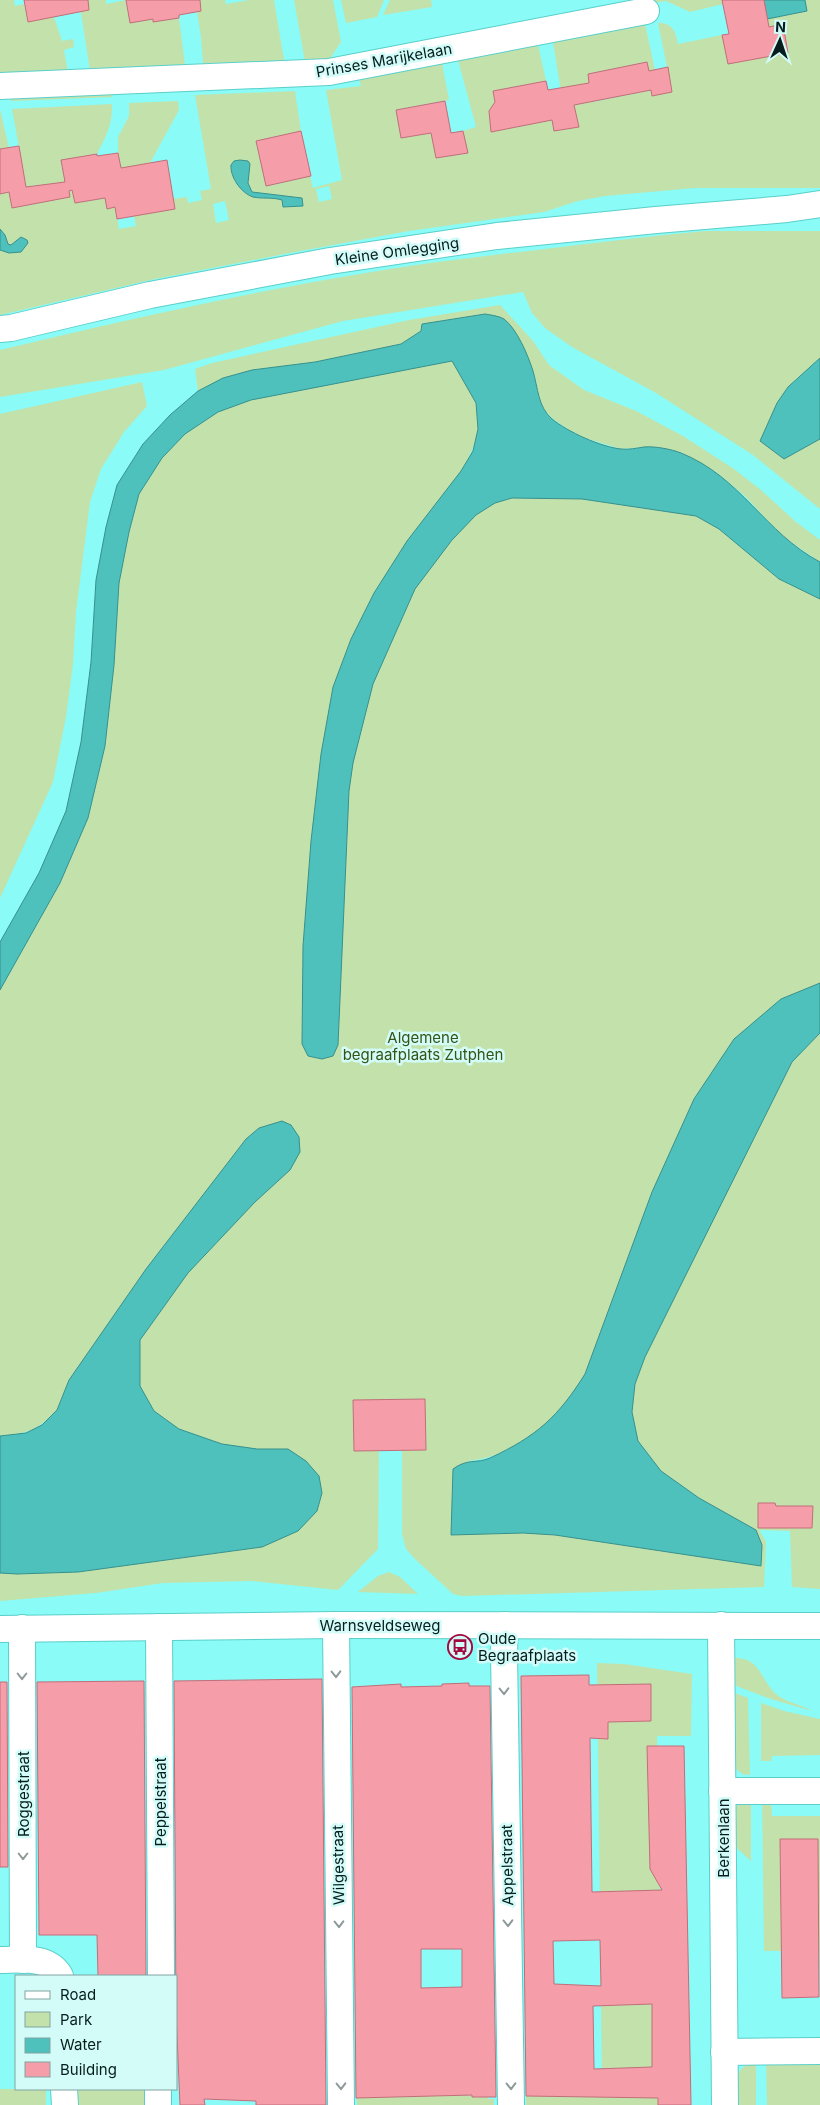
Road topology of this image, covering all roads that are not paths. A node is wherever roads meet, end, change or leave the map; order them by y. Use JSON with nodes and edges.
{"nodes":[{"id":1,"x":646,"y":11,"type":"dead end"},
{"id":2,"x":0,"y":86,"type":"edge"},
{"id":3,"x":820,"y":204,"type":"edge"},
{"id":4,"x":787,"y":209,"type":"junction"},
{"id":5,"x":820,"y":210,"type":"edge"},
{"id":6,"x":4,"y":330,"type":"edge"},
{"id":7,"x":336,"y":1625,"type":"junction"},
{"id":8,"x":505,"y":1625,"type":"junction"},
{"id":9,"x":721,"y":1625,"type":"junction"},
{"id":10,"x":820,"y":1626,"type":"edge"},
{"id":11,"x":159,"y":1627,"type":"junction"},
{"id":12,"x":11,"y":1629,"type":"edge"},
{"id":13,"x":722,"y":1791,"type":"junction"},
{"id":14,"x":820,"y":1791,"type":"edge"},
{"id":15,"x":11,"y":1960,"type":"edge"},
{"id":16,"x":59,"y":1975,"type":"edge"},
{"id":17,"x":161,"y":1975,"type":"edge"},
{"id":18,"x":820,"y":2051,"type":"edge"},
{"id":19,"x":724,"y":2052,"type":"junction"},
{"id":20,"x":64,"y":2090,"type":"edge"},
{"id":21,"x":158,"y":2090,"type":"edge"},
{"id":22,"x":64,"y":2105,"type":"edge"},
{"id":23,"x":158,"y":2105,"type":"edge"},
{"id":24,"x":341,"y":2105,"type":"edge"},
{"id":25,"x":511,"y":2105,"type":"edge"},
{"id":26,"x":725,"y":2105,"type":"edge"}],
"edges":[{"from":1,"to":2,"type":"street","name":"Prinses Marijkelaan"},
{"from":3,"to":4,"type":"street","name":"Kleine Omlegging"},
{"from":4,"to":5,"type":"street","name":"Kleine Omlegging"},
{"from":4,"to":6,"type":"street","name":"Kleine Omlegging"},
{"from":7,"to":8,"type":"street","name":"Warnsveldseweg"},
{"from":7,"to":11,"type":"street","name":"Warnsveldseweg"},
{"from":7,"to":24,"type":"street","name":"Wilgestraat","one_way":true},
{"from":8,"to":9,"type":"street","name":"Warnsveldseweg"},
{"from":8,"to":25,"type":"street","name":"Appelstraat","one_way":true},
{"from":9,"to":10,"type":"street","name":"Warnsveldseweg"},
{"from":9,"to":13,"type":"street","name":"Berkenlaan"},
{"from":11,"to":12,"type":"street","name":"Warnsveldseweg"},
{"from":11,"to":17,"type":"street","name":"Peppelstraat"},
{"from":12,"to":15,"type":"street","name":"Roggestraat","one_way":true},
{"from":13,"to":14,"type":"street"},
{"from":13,"to":19,"type":"street","name":"Berkenlaan"},
{"from":15,"to":16,"type":"street"},
{"from":18,"to":19,"type":"street"},
{"from":19,"to":26,"type":"street","name":"Berkenlaan"},
{"from":20,"to":22,"type":"street"},
{"from":21,"to":23,"type":"street"}]}
